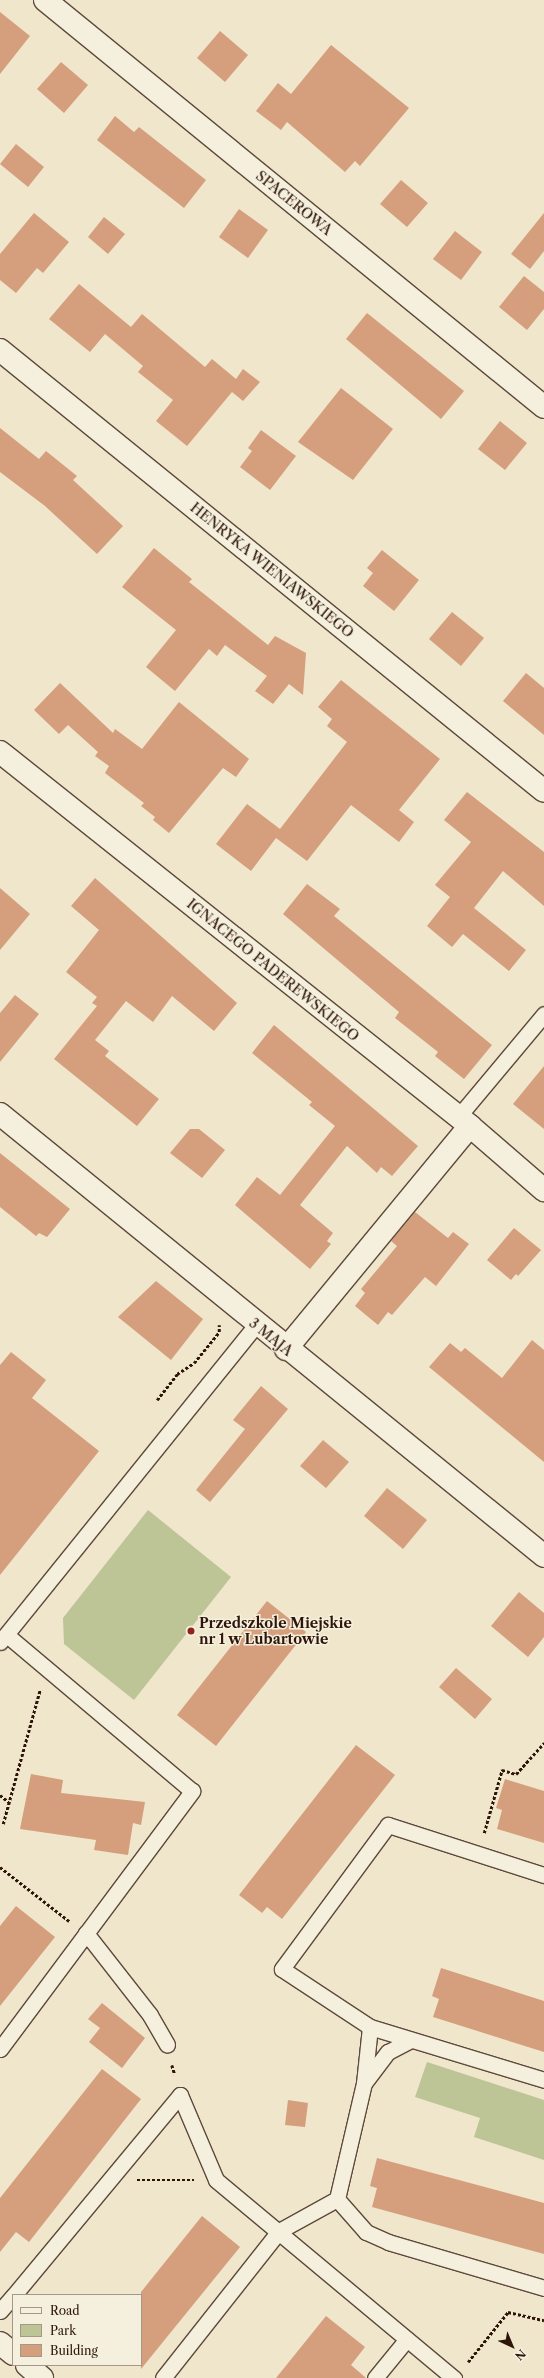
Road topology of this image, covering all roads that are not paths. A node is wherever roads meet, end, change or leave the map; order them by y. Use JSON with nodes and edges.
{"nodes":[{"id":1,"x":45,"y":0,"type":"edge"},
{"id":2,"x":0,"y":350,"type":"edge"},
{"id":3,"x":544,"y":406,"type":"edge"},
{"id":4,"x":0,"y":752,"type":"edge"},
{"id":5,"x":544,"y":791,"type":"edge"},
{"id":6,"x":544,"y":1014,"type":"edge"},
{"id":7,"x":0,"y":1114,"type":"edge"},
{"id":8,"x":464,"y":1122,"type":"junction"},
{"id":9,"x":544,"y":1190,"type":"edge"},
{"id":10,"x":256,"y":1325,"type":"junction"},
{"id":11,"x":286,"y":1349,"type":"junction"},
{"id":12,"x":544,"y":1556,"type":"edge"},
{"id":13,"x":4,"y":1639,"type":"edge"},
{"id":14,"x":544,"y":1875,"type":"edge"},
{"id":15,"x":86,"y":1933,"type":"junction"},
{"id":16,"x":370,"y":2027,"type":"junction"},
{"id":17,"x":411,"y":2040,"type":"junction"},
{"id":18,"x":167,"y":2044,"type":"road end"},
{"id":19,"x":0,"y":2048,"type":"edge"},
{"id":20,"x":544,"y":2080,"type":"edge"},
{"id":21,"x":364,"y":2083,"type":"junction"},
{"id":22,"x":337,"y":2200,"type":"junction"},
{"id":23,"x":279,"y":2231,"type":"junction"},
{"id":24,"x":544,"y":2288,"type":"edge"},
{"id":25,"x":14,"y":2294,"type":"edge"},
{"id":26,"x":12,"y":2296,"type":"edge"},
{"id":27,"x":0,"y":2311,"type":"edge"},
{"id":28,"x":407,"y":2339,"type":"junction"},
{"id":29,"x":0,"y":2343,"type":"edge"},
{"id":30,"x":12,"y":2353,"type":"edge"},
{"id":31,"x":28,"y":2366,"type":"edge"},
{"id":32,"x":42,"y":2378,"type":"edge"},
{"id":33,"x":163,"y":2378,"type":"edge"},
{"id":34,"x":375,"y":2378,"type":"edge"},
{"id":35,"x":454,"y":2378,"type":"edge"}],
"edges":[{"from":1,"to":3,"type":"street","name":"SPACEROWA"},
{"from":2,"to":5,"type":"street","name":"HENRYKA WIENIAWSKIEGO"},
{"from":4,"to":8,"type":"street","name":"IGNACEGO PADEREWSKIEGO"},
{"from":6,"to":8,"type":"lane"},
{"from":7,"to":10,"type":"street","name":"3 MAJA"},
{"from":8,"to":9,"type":"street","name":"IGNACEGO PADEREWSKIEGO"},
{"from":8,"to":11,"type":"street"},
{"from":10,"to":11,"type":"street","name":"3 MAJA"},
{"from":10,"to":13,"type":"lane"},
{"from":11,"to":12,"type":"street","name":"3 MAJA"},
{"from":13,"to":15,"type":"lane"},
{"from":14,"to":16,"type":"lane"},
{"from":15,"to":18,"type":"lane"},
{"from":15,"to":19,"type":"lane"},
{"from":16,"to":17,"type":"lane"},
{"from":16,"to":21,"type":"lane"},
{"from":17,"to":20,"type":"lane"},
{"from":17,"to":21,"type":"lane"},
{"from":21,"to":22,"type":"lane"},
{"from":22,"to":23,"type":"lane"},
{"from":22,"to":24,"type":"lane"},
{"from":23,"to":25,"type":"lane"},
{"from":23,"to":28,"type":"lane"},
{"from":23,"to":33,"type":"lane"},
{"from":26,"to":27,"type":"lane"},
{"from":28,"to":34,"type":"lane"},
{"from":28,"to":35,"type":"lane"},
{"from":29,"to":30,"type":"street"},
{"from":31,"to":32,"type":"street"}]}
